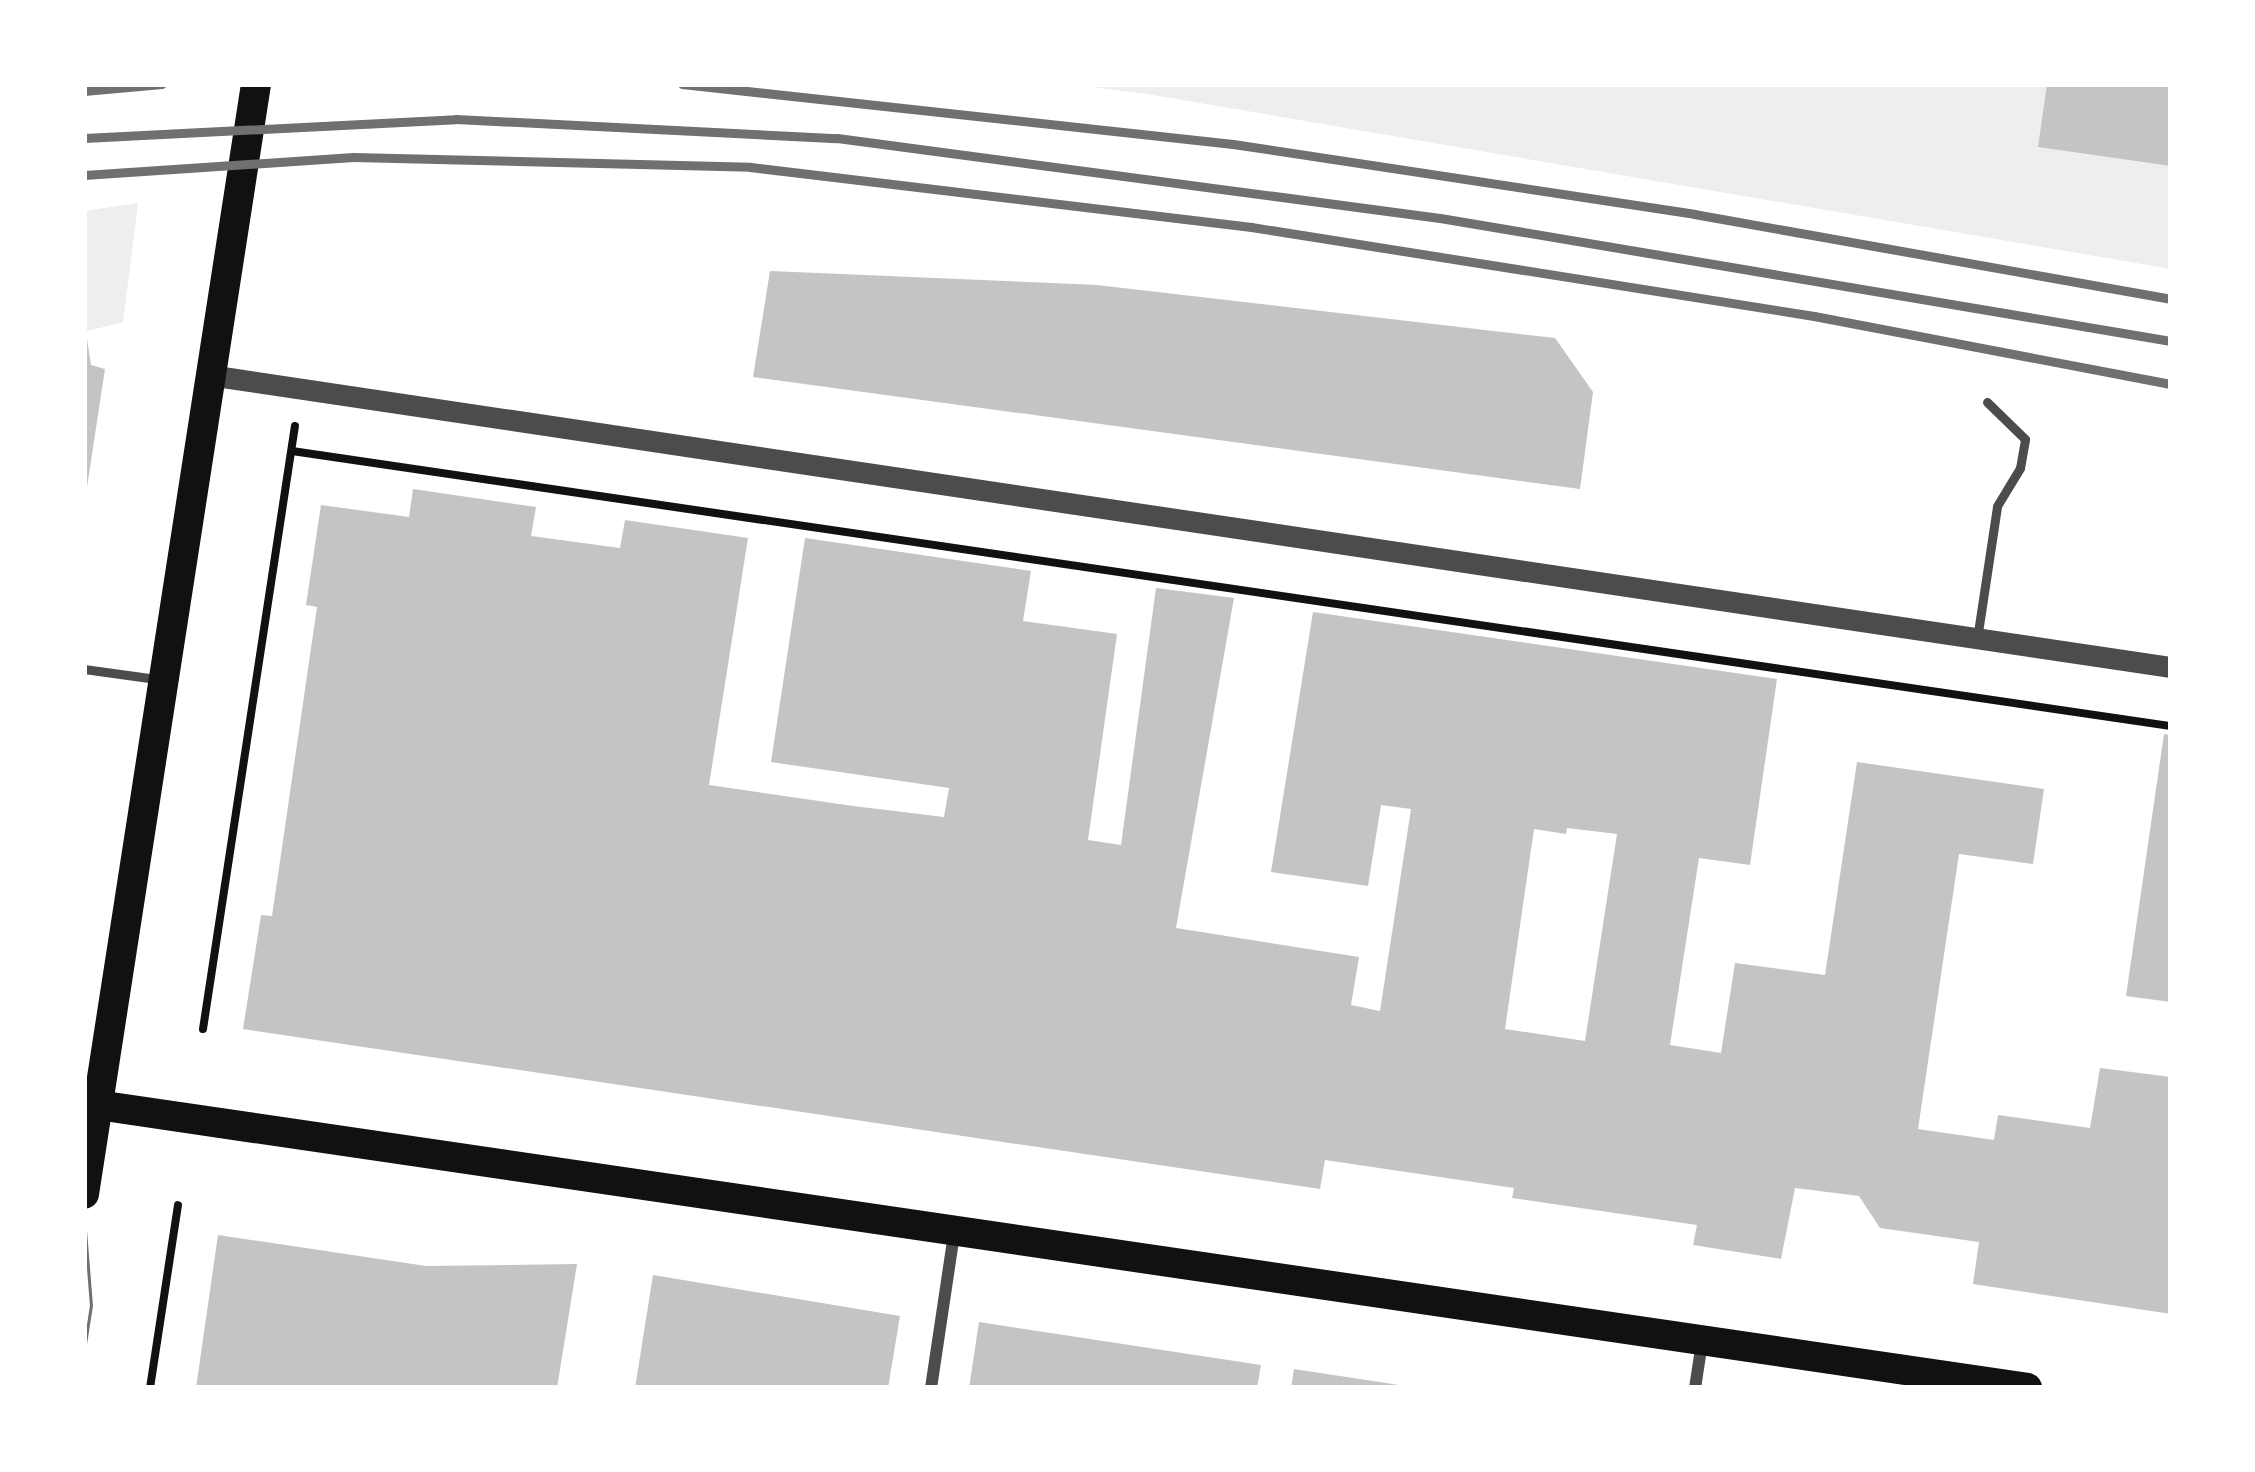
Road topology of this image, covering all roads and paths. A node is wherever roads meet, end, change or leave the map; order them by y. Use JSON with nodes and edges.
{"nodes":[{"id":1,"x":256,"y":84,"type":"edge"},
{"id":2,"x":209,"y":375,"type":"junction"},
{"id":3,"x":301,"y":388,"type":"junction"},
{"id":4,"x":1987,"y":402,"type":"dead end"},
{"id":5,"x":292,"y":451,"type":"junction"},
{"id":6,"x":1977,"y":639,"type":"junction"},
{"id":7,"x":2171,"y":667,"type":"edge"},
{"id":8,"x":84,"y":669,"type":"edge"},
{"id":9,"x":165,"y":680,"type":"junction"},
{"id":10,"x":2171,"y":726,"type":"edge"},
{"id":11,"x":202,"y":1029,"type":"dead end"},
{"id":12,"x":88,"y":1104,"type":"edge"},
{"id":13,"x":84,"y":1194,"type":"edge"},
{"id":14,"x":178,"y":1205,"type":"dead end"},
{"id":15,"x":955,"y":1231,"type":"junction"},
{"id":16,"x":1702,"y":1341,"type":"junction"},
{"id":17,"x":150,"y":1388,"type":"edge"},
{"id":18,"x":932,"y":1388,"type":"edge"},
{"id":19,"x":1695,"y":1388,"type":"edge"},
{"id":20,"x":2026,"y":1388,"type":"edge"}],
"edges":[{"from":1,"to":2,"type":"main road"},
{"from":2,"to":3,"type":"street"},
{"from":2,"to":9,"type":"main road"},
{"from":3,"to":5,"type":"path"},
{"from":3,"to":6,"type":"street"},
{"from":4,"to":6,"type":"lane"},
{"from":5,"to":10,"type":"path"},
{"from":5,"to":11,"type":"path"},
{"from":6,"to":7,"type":"street"},
{"from":8,"to":9,"type":"lane"},
{"from":9,"to":12,"type":"main road"},
{"from":12,"to":13,"type":"main road"},
{"from":12,"to":15,"type":"main road"},
{"from":14,"to":17,"type":"path"},
{"from":15,"to":16,"type":"main road"},
{"from":15,"to":18,"type":"street"},
{"from":16,"to":19,"type":"street"},
{"from":16,"to":20,"type":"main road"}]}
